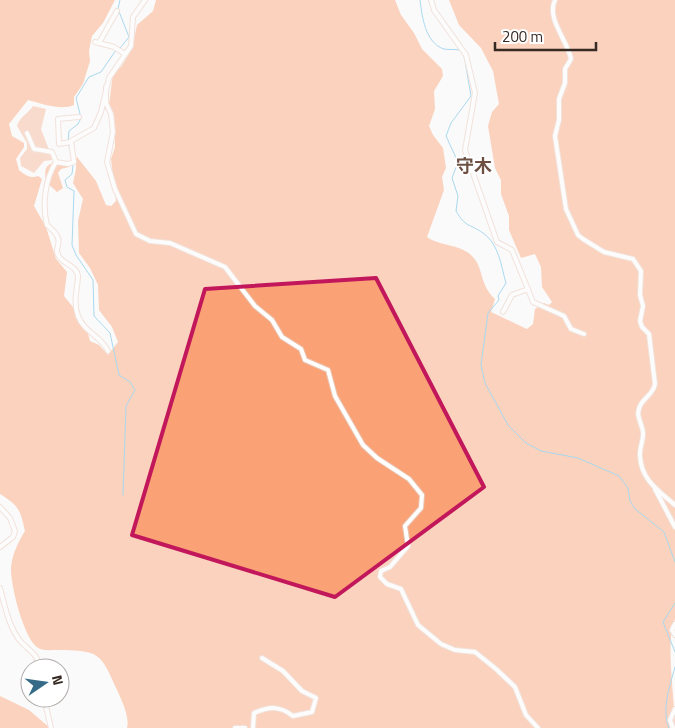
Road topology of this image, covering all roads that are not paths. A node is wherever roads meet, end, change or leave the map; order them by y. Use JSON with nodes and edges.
{"nodes":[{"id":1,"x":145,"y":0,"type":"edge"},
{"id":2,"x":431,"y":0,"type":"edge"},
{"id":3,"x":555,"y":0,"type":"edge"},
{"id":4,"x":117,"y":11,"type":"dead end"},
{"id":5,"x":125,"y":54,"type":"junction"},
{"id":6,"x":106,"y":87,"type":"junction"},
{"id":7,"x":79,"y":117,"type":"dead end"},
{"id":8,"x":27,"y":133,"type":"dead end"},
{"id":9,"x":69,"y":142,"type":"junction"},
{"id":10,"x":56,"y":162,"type":"junction"},
{"id":11,"x":528,"y":289,"type":"junction"},
{"id":12,"x":502,"y":312,"type":"dead end"},
{"id":13,"x":584,"y":334,"type":"dead end"},
{"id":14,"x":108,"y":351,"type":"dead end"},
{"id":15,"x":654,"y":488,"type":"junction"},
{"id":16,"x":675,"y":505,"type":"edge"},
{"id":17,"x":0,"y":507,"type":"edge"},
{"id":18,"x":675,"y":527,"type":"edge"},
{"id":19,"x":0,"y":547,"type":"edge"},
{"id":20,"x":0,"y":588,"type":"edge"},
{"id":21,"x":675,"y":624,"type":"edge"},
{"id":22,"x":675,"y":635,"type":"edge"},
{"id":23,"x":38,"y":658,"type":"edge"},
{"id":24,"x":262,"y":658,"type":"dead end"},
{"id":25,"x":46,"y":708,"type":"edge"},
{"id":26,"x":675,"y":709,"type":"edge"},
{"id":27,"x":51,"y":728,"type":"edge"},
{"id":28,"x":235,"y":728,"type":"edge"},
{"id":29,"x":246,"y":728,"type":"edge"},
{"id":30,"x":253,"y":728,"type":"edge"},
{"id":31,"x":538,"y":728,"type":"edge"},
{"id":32,"x":673,"y":728,"type":"edge"}],
"edges":[{"from":1,"to":5,"type":"street"},
{"from":2,"to":11,"type":"street"},
{"from":3,"to":15,"type":"street"},
{"from":4,"to":5,"type":"street"},
{"from":5,"to":6,"type":"street"},
{"from":6,"to":9,"type":"street"},
{"from":6,"to":31,"type":"street"},
{"from":7,"to":9,"type":"street"},
{"from":8,"to":10,"type":"street"},
{"from":9,"to":10,"type":"street"},
{"from":10,"to":14,"type":"street"},
{"from":11,"to":12,"type":"street"},
{"from":11,"to":13,"type":"street"},
{"from":15,"to":16,"type":"street"},
{"from":15,"to":18,"type":"street"},
{"from":17,"to":19,"type":"street"},
{"from":20,"to":23,"type":"street"},
{"from":21,"to":22,"type":"street"},
{"from":24,"to":30,"type":"street"},
{"from":25,"to":27,"type":"street"},
{"from":26,"to":32,"type":"street"},
{"from":28,"to":29,"type":"street"}]}
